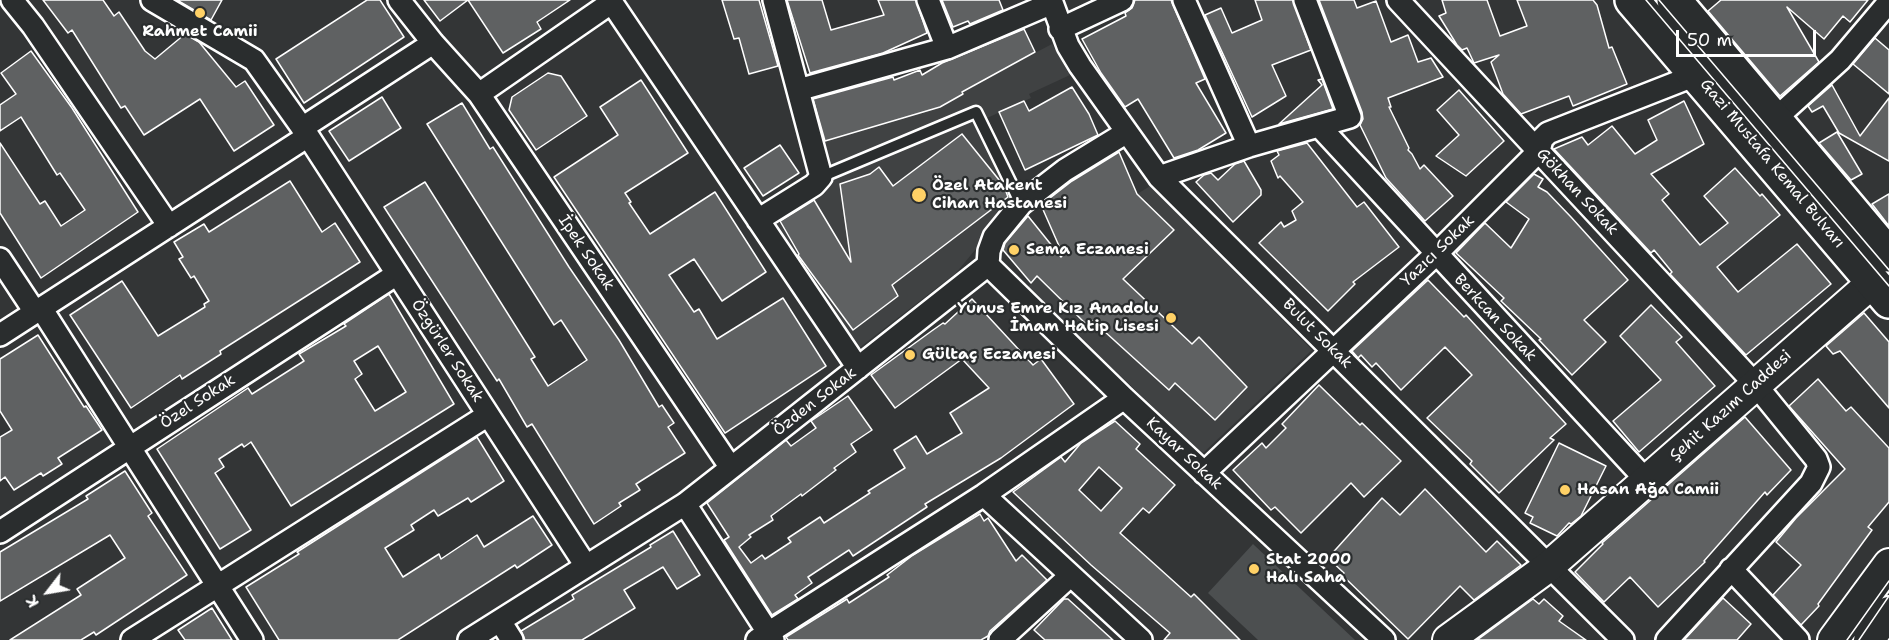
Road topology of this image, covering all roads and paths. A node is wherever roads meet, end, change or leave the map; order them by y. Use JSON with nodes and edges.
{"nodes":[{"id":1,"x":12,"y":0,"type":"edge"},
{"id":2,"x":152,"y":0,"type":"edge"},
{"id":3,"x":399,"y":0,"type":"edge"},
{"id":4,"x":774,"y":0,"type":"edge"},
{"id":5,"x":928,"y":0,"type":"edge"},
{"id":6,"x":1122,"y":0,"type":"edge"},
{"id":7,"x":1184,"y":0,"type":"edge"},
{"id":8,"x":1305,"y":0,"type":"edge"},
{"id":9,"x":1398,"y":0,"type":"edge"},
{"id":10,"x":1632,"y":0,"type":"edge"},
{"id":11,"x":1674,"y":0,"type":"edge"},
{"id":12,"x":611,"y":1,"type":"edge"},
{"id":13,"x":1052,"y":2,"type":"edge"},
{"id":14,"x":1889,"y":2,"type":"edge"},
{"id":15,"x":1060,"y":28,"type":"junction"},
{"id":16,"x":433,"y":43,"type":"junction"},
{"id":17,"x":947,"y":48,"type":"junction"},
{"id":18,"x":1696,"y":75,"type":"junction"},
{"id":19,"x":798,"y":90,"type":"junction"},
{"id":20,"x":479,"y":94,"type":"junction"},
{"id":21,"x":1775,"y":119,"type":"junction"},
{"id":22,"x":1320,"y":127,"type":"junction"},
{"id":23,"x":305,"y":132,"type":"junction"},
{"id":24,"x":1127,"y":132,"type":"junction"},
{"id":25,"x":1249,"y":146,"type":"junction"},
{"id":26,"x":1539,"y":151,"type":"junction"},
{"id":27,"x":821,"y":177,"type":"junction"},
{"id":28,"x":1159,"y":177,"type":"junction"},
{"id":29,"x":1021,"y":204,"type":"junction"},
{"id":30,"x":758,"y":220,"type":"junction"},
{"id":31,"x":169,"y":226,"type":"junction"},
{"id":32,"x":1436,"y":254,"type":"junction"},
{"id":33,"x":0,"y":259,"type":"edge"},
{"id":34,"x":988,"y":265,"type":"junction"},
{"id":35,"x":397,"y":274,"type":"junction"},
{"id":36,"x":1884,"y":279,"type":"edge"},
{"id":37,"x":38,"y":310,"type":"junction"},
{"id":38,"x":0,"y":335,"type":"edge"},
{"id":39,"x":1333,"y":350,"type":"junction"},
{"id":40,"x":858,"y":368,"type":"junction"},
{"id":41,"x":1755,"y":384,"type":"junction"},
{"id":42,"x":1124,"y":398,"type":"junction"},
{"id":43,"x":488,"y":415,"type":"junction"},
{"id":44,"x":130,"y":446,"type":"junction"},
{"id":45,"x":731,"y":468,"type":"junction"},
{"id":46,"x":1204,"y":473,"type":"junction"},
{"id":47,"x":1647,"y":481,"type":"junction"},
{"id":48,"x":984,"y":495,"type":"junction"},
{"id":49,"x":685,"y":504,"type":"junction"},
{"id":50,"x":0,"y":532,"type":"edge"},
{"id":51,"x":1889,"y":564,"type":"edge"},
{"id":52,"x":586,"y":566,"type":"junction"},
{"id":53,"x":1548,"y":567,"type":"junction"},
{"id":54,"x":1731,"y":569,"type":"junction"},
{"id":55,"x":1070,"y":576,"type":"junction"},
{"id":56,"x":217,"y":586,"type":"junction"},
{"id":57,"x":1889,"y":612,"type":"edge"},
{"id":58,"x":500,"y":621,"type":"junction"},
{"id":59,"x":766,"y":638,"type":"edge"},
{"id":60,"x":132,"y":640,"type":"edge"},
{"id":61,"x":252,"y":640,"type":"edge"},
{"id":62,"x":469,"y":640,"type":"edge"},
{"id":63,"x":512,"y":640,"type":"edge"},
{"id":64,"x":1000,"y":640,"type":"edge"},
{"id":65,"x":1141,"y":640,"type":"edge"},
{"id":66,"x":1384,"y":640,"type":"edge"},
{"id":67,"x":1448,"y":640,"type":"edge"},
{"id":68,"x":1623,"y":640,"type":"edge"},
{"id":69,"x":1667,"y":640,"type":"edge"},
{"id":70,"x":1798,"y":640,"type":"edge"},
{"id":71,"x":1833,"y":640,"type":"edge"},
{"id":72,"x":1869,"y":640,"type":"edge"}],
"edges":[{"from":1,"to":31,"type":"street"},
{"from":2,"to":23,"type":"street","name":"Özgürler Sokak"},
{"from":3,"to":16,"type":"street","name":"İpek Sokak"},
{"from":4,"to":19,"type":"street"},
{"from":5,"to":17,"type":"street"},
{"from":6,"to":15,"type":"street"},
{"from":7,"to":25,"type":"street"},
{"from":8,"to":22,"type":"street"},
{"from":9,"to":26,"type":"street","name":"Gökhan Sokak"},
{"from":10,"to":18,"type":"main road","name":"Gazi Mustafa Kemal Bulvarı"},
{"from":11,"to":21,"type":"main road","name":"Gazi Mustafa Kemal Bulvarı"},
{"from":12,"to":20,"type":"street"},
{"from":12,"to":30,"type":"street"},
{"from":13,"to":15,"type":"street","name":"Bulut Sokak"},
{"from":13,"to":17,"type":"street"},
{"from":14,"to":21,"type":"street"},
{"from":15,"to":24,"type":"street","name":"Bulut Sokak"},
{"from":16,"to":20,"type":"street","name":"İpek Sokak"},
{"from":16,"to":23,"type":"street"},
{"from":17,"to":19,"type":"street"},
{"from":18,"to":26,"type":"street","name":"Yazıcı Sokak"},
{"from":18,"to":36,"type":"main road","name":"Gazi Mustafa Kemal Bulvarı"},
{"from":19,"to":27,"type":"street"},
{"from":20,"to":45,"type":"street","name":"İpek Sokak"},
{"from":21,"to":36,"type":"main road","name":"Gazi Mustafa Kemal Bulvarı"},
{"from":22,"to":25,"type":"street"},
{"from":22,"to":32,"type":"street","name":"Berkcan Sokak"},
{"from":23,"to":31,"type":"street"},
{"from":23,"to":35,"type":"street","name":"Özgürler Sokak"},
{"from":24,"to":28,"type":"street","name":"Bulut Sokak"},
{"from":24,"to":29,"type":"street"},
{"from":25,"to":28,"type":"street"},
{"from":26,"to":32,"type":"street","name":"Yazıcı Sokak"},
{"from":26,"to":41,"type":"street","name":"Gökhan Sokak"},
{"from":27,"to":29,"type":"lane"},
{"from":27,"to":30,"type":"street"},
{"from":28,"to":39,"type":"street","name":"Bulut Sokak"},
{"from":29,"to":34,"type":"street"},
{"from":30,"to":40,"type":"street"},
{"from":31,"to":37,"type":"street"},
{"from":32,"to":39,"type":"street","name":"Yazıcı Sokak"},
{"from":32,"to":47,"type":"street","name":"Berkcan Sokak"},
{"from":33,"to":37,"type":"street"},
{"from":34,"to":40,"type":"street","name":"Özden Sokak"},
{"from":34,"to":42,"type":"street","name":"Kayar Sokak"},
{"from":35,"to":43,"type":"street","name":"Özgürler Sokak"},
{"from":35,"to":44,"type":"street","name":"Özel Sokak"},
{"from":36,"to":41,"type":"street","name":"Şehit Kazım Caddesi"},
{"from":37,"to":38,"type":"street"},
{"from":37,"to":44,"type":"street"},
{"from":39,"to":46,"type":"street","name":"Yazıcı Sokak"},
{"from":39,"to":53,"type":"street","name":"Bulut Sokak"},
{"from":40,"to":45,"type":"street","name":"Özden Sokak"},
{"from":41,"to":47,"type":"street","name":"Şehit Kazım Caddesi"},
{"from":41,"to":54,"type":"street","name":"Gökhan Sokak"},
{"from":42,"to":46,"type":"street","name":"Kayar Sokak"},
{"from":42,"to":48,"type":"street"},
{"from":43,"to":52,"type":"street","name":"Özgürler Sokak"},
{"from":43,"to":56,"type":"street"},
{"from":44,"to":50,"type":"street","name":"Özel Sokak"},
{"from":44,"to":56,"type":"street"},
{"from":45,"to":49,"type":"street","name":"Özden Sokak"},
{"from":46,"to":66,"type":"street","name":"Kayar Sokak"},
{"from":47,"to":53,"type":"street","name":"Şehit Kazım Caddesi"},
{"from":48,"to":55,"type":"street"},
{"from":48,"to":59,"type":"street"},
{"from":49,"to":52,"type":"street","name":"Özden Sokak"},
{"from":49,"to":59,"type":"street"},
{"from":51,"to":71,"type":"street"},
{"from":52,"to":58,"type":"street","name":"Özden Sokak"},
{"from":53,"to":67,"type":"street","name":"Şehit Kazım Caddesi"},
{"from":53,"to":68,"type":"street","name":"Bulut Sokak"},
{"from":54,"to":69,"type":"street"},
{"from":54,"to":70,"type":"street"},
{"from":55,"to":64,"type":"street"},
{"from":55,"to":65,"type":"street"},
{"from":56,"to":60,"type":"street"},
{"from":56,"to":61,"type":"street"},
{"from":57,"to":72,"type":"street"},
{"from":58,"to":62,"type":"street","name":"Özden Sokak"},
{"from":58,"to":63,"type":"street"}]}
